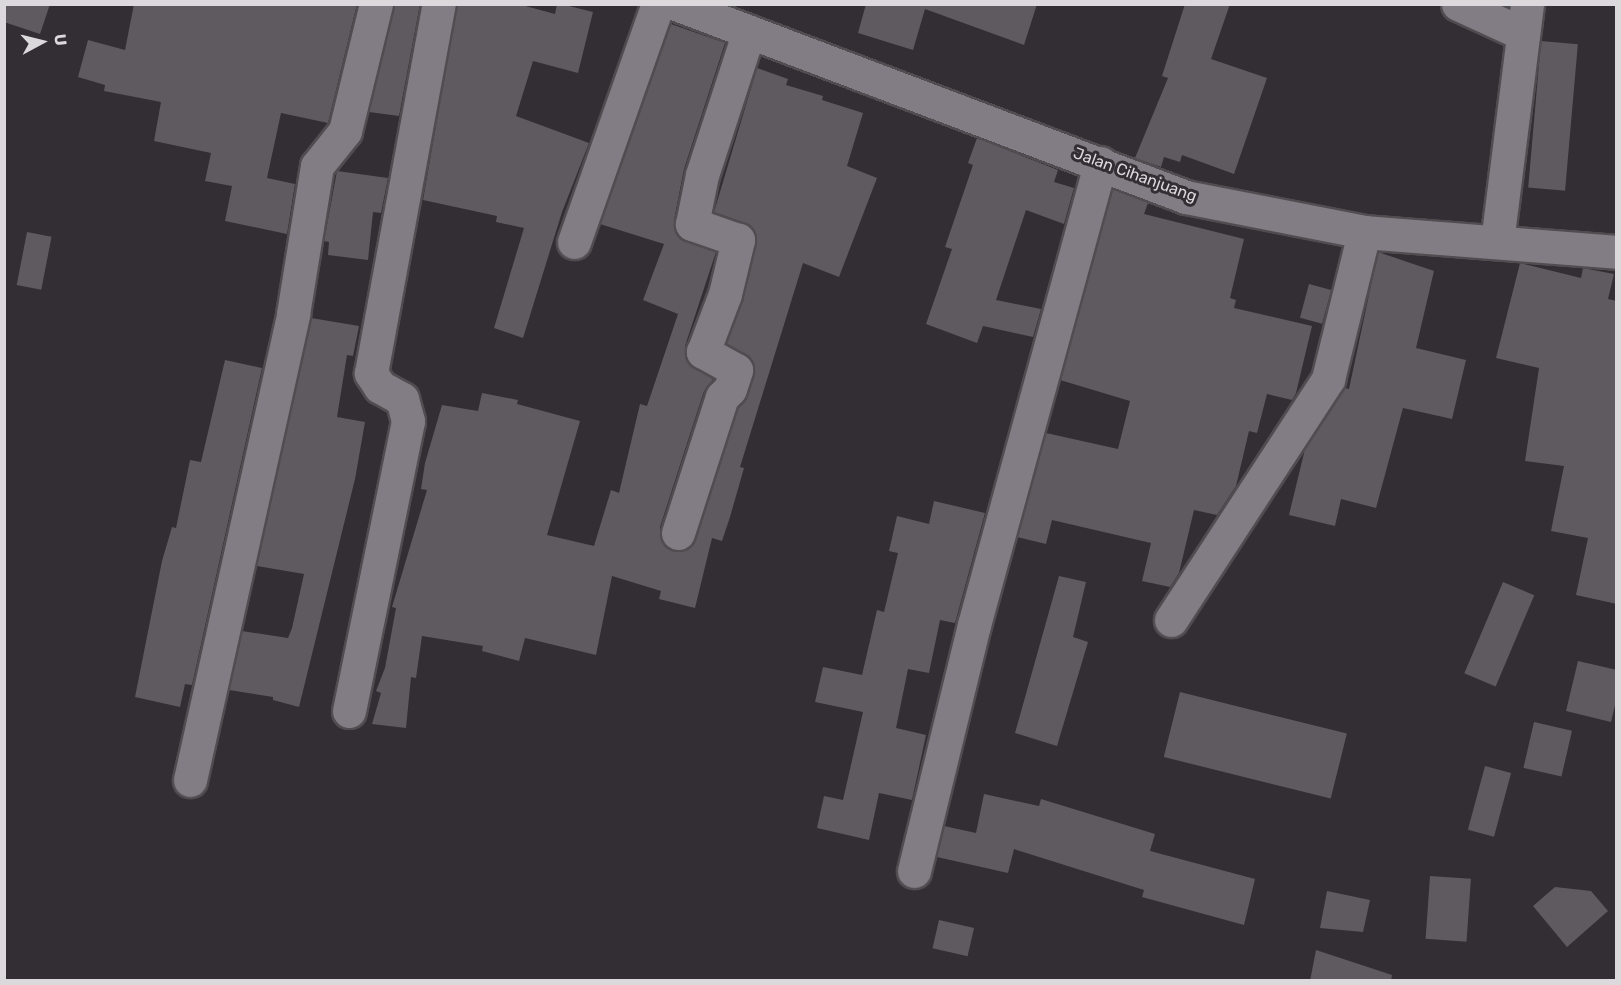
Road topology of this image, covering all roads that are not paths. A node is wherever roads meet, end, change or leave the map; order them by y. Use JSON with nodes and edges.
{"nodes":[{"id":1,"x":376,"y":4,"type":"edge"},
{"id":2,"x":439,"y":4,"type":"edge"},
{"id":3,"x":461,"y":4,"type":"edge"},
{"id":4,"x":658,"y":4,"type":"edge"},
{"id":5,"x":676,"y":4,"type":"edge"},
{"id":6,"x":1458,"y":4,"type":"edge"},
{"id":7,"x":1524,"y":19,"type":"edge"},
{"id":8,"x":749,"y":31,"type":"junction"},
{"id":9,"x":435,"y":133,"type":"dead end"},
{"id":10,"x":1100,"y":163,"type":"junction"},
{"id":11,"x":1364,"y":232,"type":"junction"},
{"id":12,"x":574,"y":242,"type":"dead end"},
{"id":13,"x":1497,"y":242,"type":"junction"},
{"id":14,"x":1617,"y":252,"type":"edge"},
{"id":15,"x":678,"y":533,"type":"dead end"},
{"id":16,"x":1171,"y":620,"type":"dead end"},
{"id":17,"x":349,"y":711,"type":"dead end"},
{"id":18,"x":190,"y":780,"type":"dead end"},
{"id":19,"x":914,"y":871,"type":"dead end"}],
"edges":[{"from":1,"to":18,"type":"street"},
{"from":2,"to":17,"type":"street"},
{"from":3,"to":9,"type":"street"},
{"from":4,"to":12,"type":"street"},
{"from":5,"to":8,"type":"street","name":"Jalan Cihanjuang"},
{"from":6,"to":7,"type":"street"},
{"from":7,"to":13,"type":"street"},
{"from":8,"to":10,"type":"street","name":"Jalan Cihanjuang"},
{"from":8,"to":15,"type":"street"},
{"from":10,"to":11,"type":"street","name":"Jalan Cihanjuang"},
{"from":10,"to":19,"type":"street"},
{"from":11,"to":13,"type":"street","name":"Jalan Cihanjuang"},
{"from":11,"to":16,"type":"street"},
{"from":13,"to":14,"type":"street","name":"Jalan Cihanjuang"}]}
